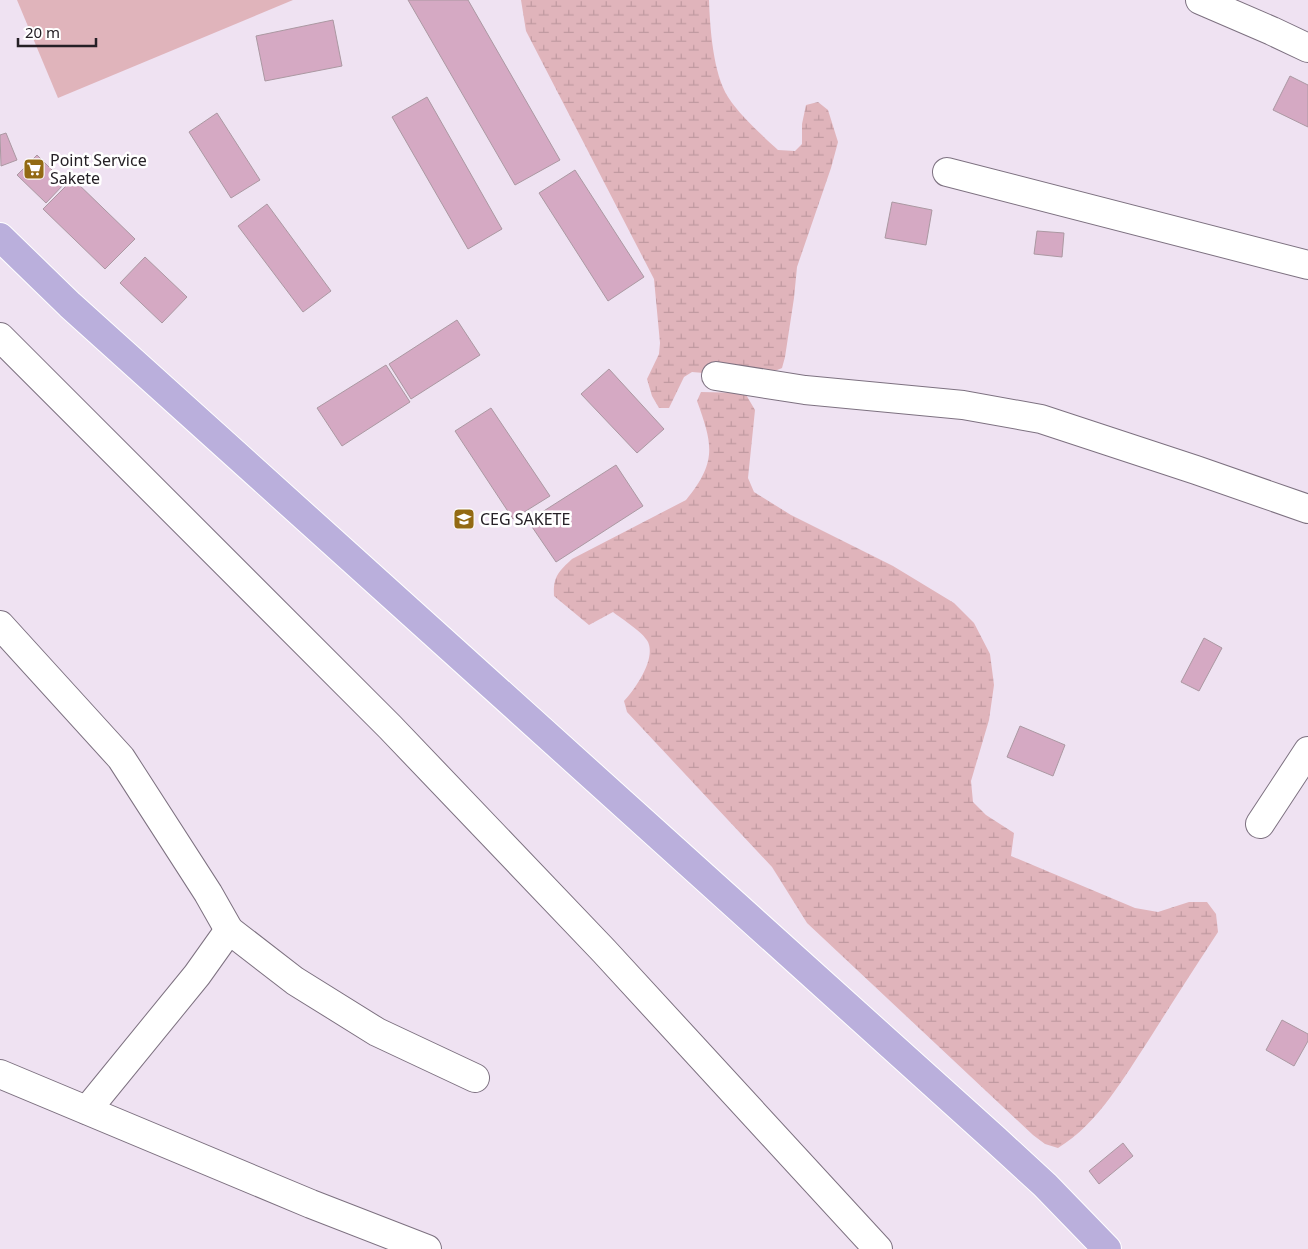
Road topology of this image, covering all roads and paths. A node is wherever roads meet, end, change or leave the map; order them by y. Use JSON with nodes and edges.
{"nodes":[{"id":1,"x":1200,"y":0,"type":"edge"},
{"id":2,"x":1308,"y":48,"type":"edge"},
{"id":3,"x":947,"y":172,"type":"dead end"},
{"id":4,"x":0,"y":237,"type":"edge"},
{"id":5,"x":1308,"y":265,"type":"edge"},
{"id":6,"x":0,"y":337,"type":"edge"},
{"id":7,"x":716,"y":376,"type":"dead end"},
{"id":8,"x":1308,"y":510,"type":"edge"},
{"id":9,"x":0,"y":625,"type":"edge"},
{"id":10,"x":1308,"y":751,"type":"edge"},
{"id":11,"x":1260,"y":824,"type":"dead end"},
{"id":12,"x":229,"y":930,"type":"junction"},
{"id":13,"x":0,"y":1074,"type":"edge"},
{"id":14,"x":475,"y":1078,"type":"dead end"},
{"id":15,"x":87,"y":1110,"type":"junction"},
{"id":16,"x":427,"y":1249,"type":"edge"},
{"id":17,"x":878,"y":1249,"type":"edge"},
{"id":18,"x":1107,"y":1249,"type":"edge"}],
"edges":[{"from":1,"to":2,"type":"street"},
{"from":3,"to":5,"type":"street"},
{"from":4,"to":18,"type":"main road"},
{"from":6,"to":17,"type":"street"},
{"from":7,"to":8,"type":"street"},
{"from":9,"to":12,"type":"street"},
{"from":10,"to":11,"type":"street"},
{"from":12,"to":14,"type":"street"},
{"from":12,"to":15,"type":"street"},
{"from":13,"to":15,"type":"street"},
{"from":15,"to":16,"type":"street"}]}
